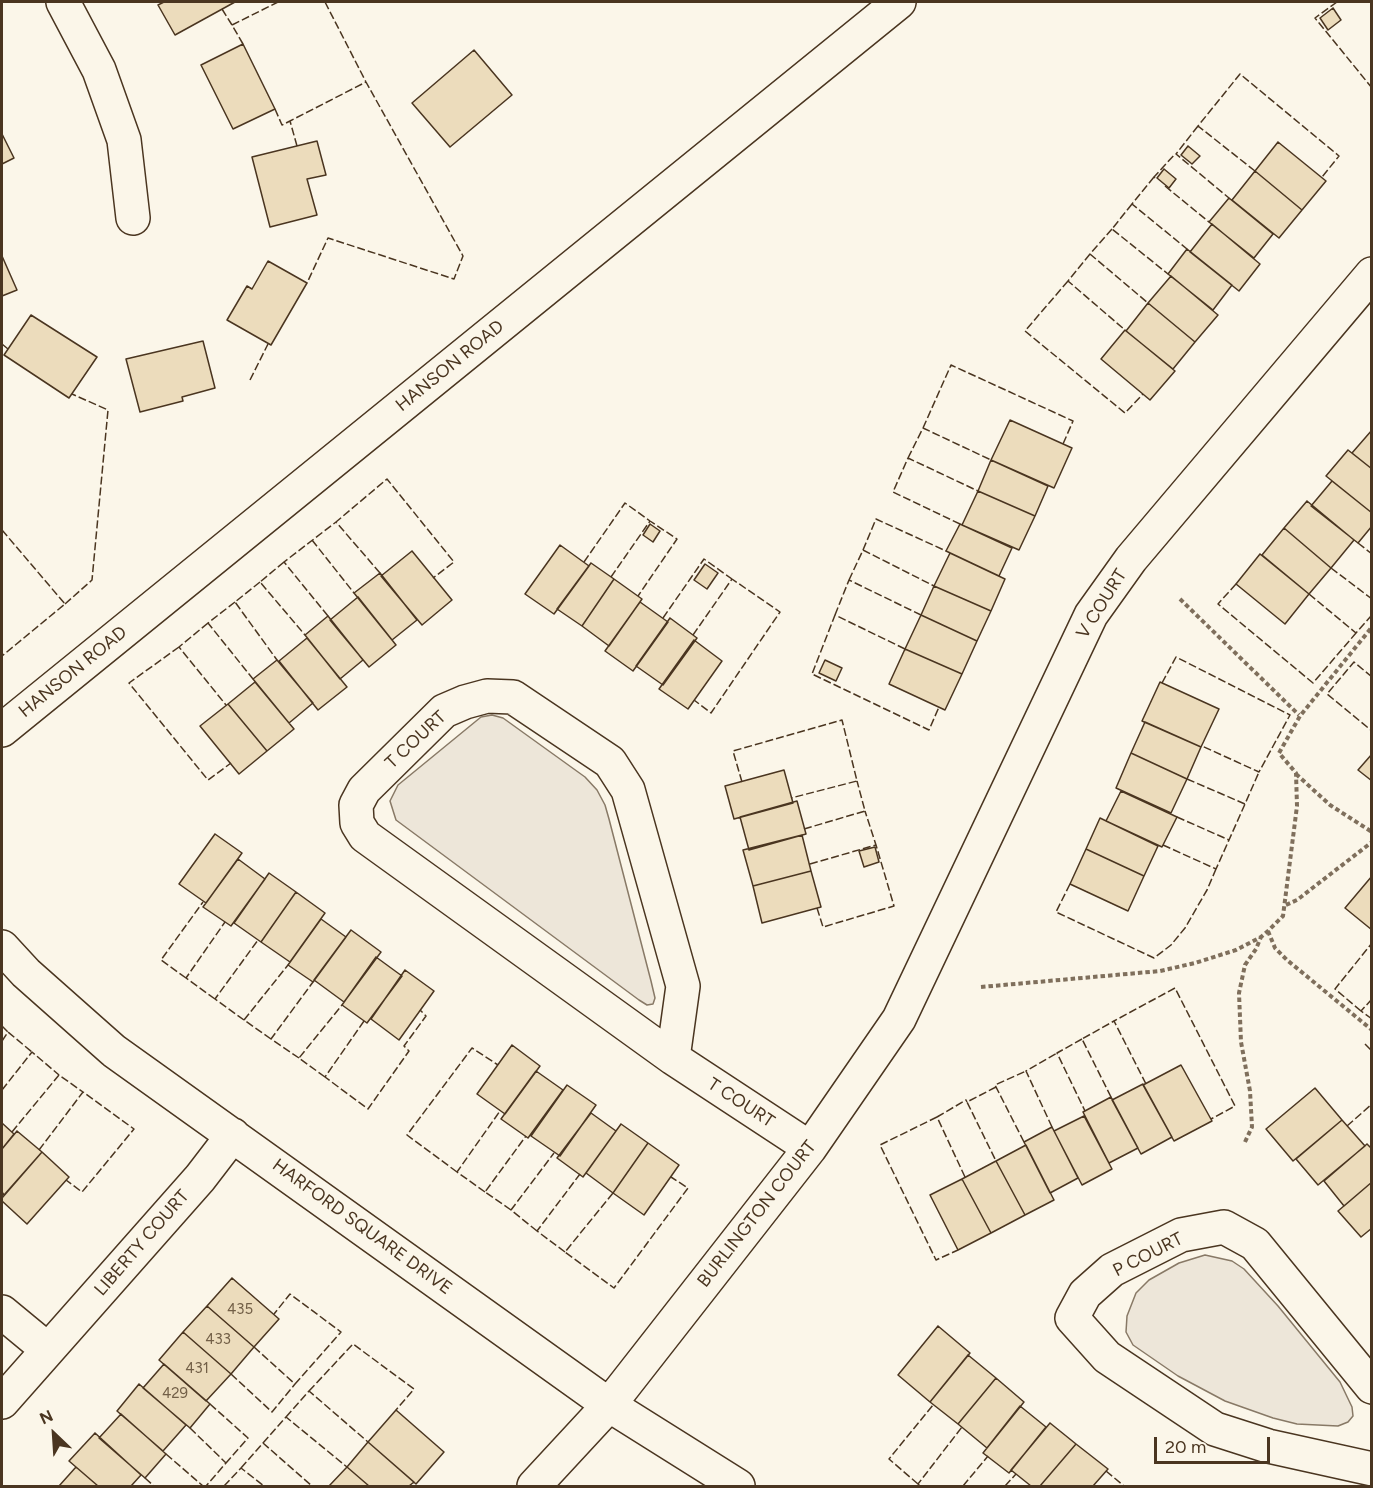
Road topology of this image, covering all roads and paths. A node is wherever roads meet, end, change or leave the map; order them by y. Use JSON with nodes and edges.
{"nodes":[{"id":1,"x":63,"y":2,"type":"edge"},
{"id":2,"x":899,"y":2,"type":"edge"},
{"id":3,"x":133,"y":218,"type":"dead end"},
{"id":4,"x":1371,"y":274,"type":"edge"},
{"id":5,"x":1179,"y":599,"type":"dead end"},
{"id":6,"x":1371,"y":627,"type":"edge"},
{"id":7,"x":1299,"y":716,"type":"junction"},
{"id":8,"x":2,"y":730,"type":"edge"},
{"id":9,"x":1296,"y":773,"type":"junction"},
{"id":10,"x":1371,"y":832,"type":"edge"},
{"id":11,"x":1371,"y":842,"type":"edge"},
{"id":12,"x":1286,"y":905,"type":"junction"},
{"id":13,"x":1268,"y":931,"type":"junction"},
{"id":14,"x":1261,"y":937,"type":"junction"},
{"id":15,"x":2,"y":947,"type":"edge"},
{"id":16,"x":981,"y":987,"type":"dead end"},
{"id":17,"x":899,"y":1019,"type":"joint"},
{"id":18,"x":1371,"y":1030,"type":"edge"},
{"id":19,"x":673,"y":1058,"type":"junction"},
{"id":20,"x":233,"y":1135,"type":"junction"},
{"id":21,"x":1245,"y":1142,"type":"dead end"},
{"id":22,"x":810,"y":1148,"type":"junction"},
{"id":23,"x":2,"y":1312,"type":"edge"},
{"id":24,"x":48,"y":1350,"type":"junction"},
{"id":25,"x":1371,"y":1387,"type":"edge"},
{"id":26,"x":2,"y":1402,"type":"edge"},
{"id":27,"x":609,"y":1405,"type":"junction"},
{"id":28,"x":1371,"y":1468,"type":"edge"},
{"id":29,"x":534,"y":1486,"type":"edge"},
{"id":30,"x":738,"y":1486,"type":"edge"}],
"edges":[{"from":1,"to":3,"type":"street"},
{"from":2,"to":8,"type":"street","name":"HANSON ROAD"},
{"from":4,"to":17,"type":"street","name":"V COURT"},
{"from":5,"to":7,"type":"path"},
{"from":6,"to":7,"type":"path"},
{"from":7,"to":9,"type":"path"},
{"from":9,"to":10,"type":"path"},
{"from":9,"to":12,"type":"path"},
{"from":11,"to":12,"type":"path"},
{"from":12,"to":13,"type":"path"},
{"from":13,"to":14,"type":"path"},
{"from":13,"to":18,"type":"path"},
{"from":14,"to":16,"type":"path"},
{"from":14,"to":21,"type":"path"},
{"from":15,"to":20,"type":"street","name":"HARFORD SQUARE DRIVE"},
{"from":17,"to":22,"type":"street","name":"BURLINGTON COURT"},
{"from":19,"to":19,"type":"street","name":"T COURT"},
{"from":19,"to":22,"type":"street","name":"T COURT"},
{"from":20,"to":24,"type":"street","name":"LIBERTY COURT"},
{"from":20,"to":27,"type":"street","name":"HARFORD SQUARE DRIVE"},
{"from":22,"to":27,"type":"street","name":"BURLINGTON COURT"},
{"from":23,"to":24,"type":"street"},
{"from":24,"to":26,"type":"street","name":"LIBERTY COURT"},
{"from":25,"to":28,"type":"street","name":"P COURT"},
{"from":27,"to":29,"type":"street","name":"BURLINGTON COURT"},
{"from":27,"to":30,"type":"street","name":"HARFORD SQUARE DRIVE"}]}
